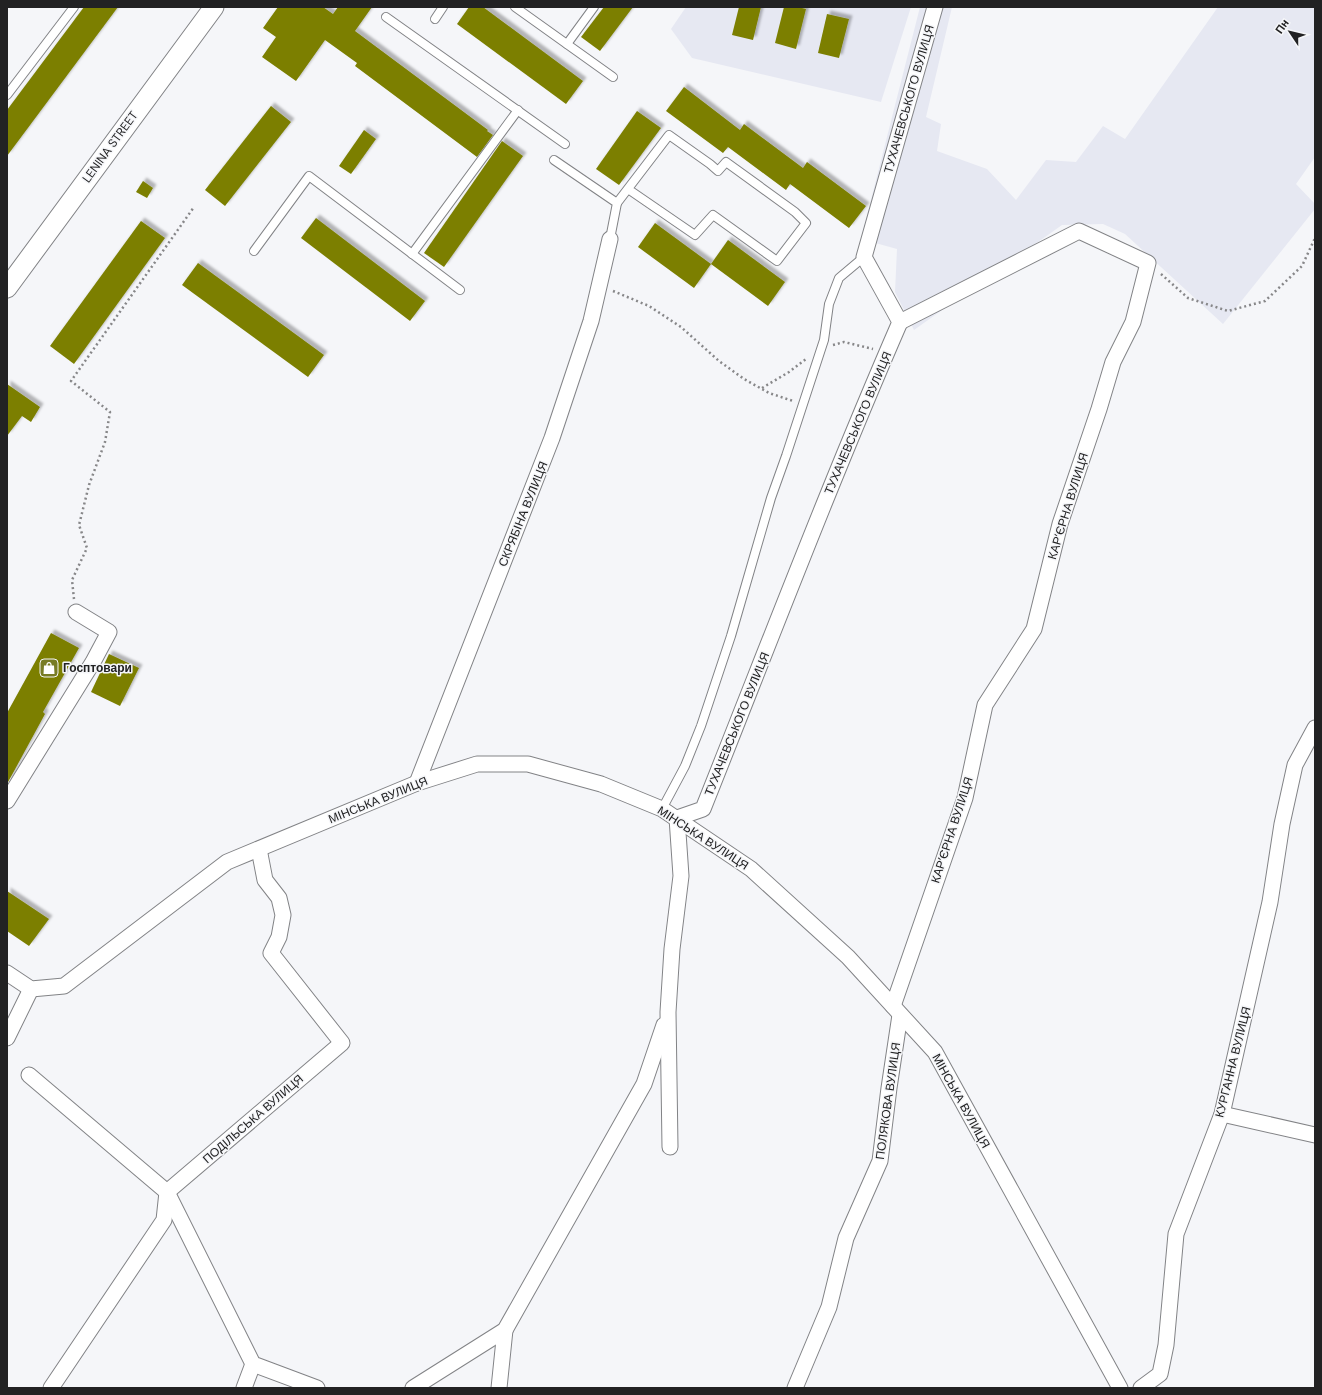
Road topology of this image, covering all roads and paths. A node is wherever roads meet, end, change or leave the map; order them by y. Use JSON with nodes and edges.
{"nodes":[{"id":1,"x":74,"y":7,"type":"edge"},
{"id":2,"x":214,"y":7,"type":"edge"},
{"id":3,"x":444,"y":7,"type":"edge"},
{"id":4,"x":515,"y":7,"type":"edge"},
{"id":5,"x":594,"y":7,"type":"edge"},
{"id":6,"x":935,"y":7,"type":"edge"},
{"id":7,"x":386,"y":17,"type":"dead end"},
{"id":8,"x":435,"y":19,"type":"dead end"},
{"id":9,"x":567,"y":44,"type":"junction"},
{"id":10,"x":613,"y":77,"type":"dead end"},
{"id":11,"x":7,"y":95,"type":"edge"},
{"id":12,"x":518,"y":110,"type":"junction"},
{"id":13,"x":565,"y":144,"type":"dead end"},
{"id":14,"x":554,"y":160,"type":"dead end"},
{"id":15,"x":628,"y":189,"type":"junction"},
{"id":16,"x":617,"y":204,"type":"junction"},
{"id":17,"x":194,"y":207,"type":"dead end"},
{"id":18,"x":1315,"y":238,"type":"edge"},
{"id":19,"x":610,"y":239,"type":"joint"},
{"id":20,"x":254,"y":251,"type":"dead end"},
{"id":21,"x":412,"y":254,"type":"junction"},
{"id":22,"x":864,"y":257,"type":"junction"},
{"id":23,"x":1148,"y":263,"type":"junction"},
{"id":24,"x":599,"y":286,"type":"junction"},
{"id":25,"x":7,"y":288,"type":"edge"},
{"id":26,"x":460,"y":290,"type":"dead end"},
{"id":27,"x":900,"y":322,"type":"junction"},
{"id":28,"x":802,"y":404,"type":"junction"},
{"id":29,"x":76,"y":612,"type":"joint"},
{"id":30,"x":1315,"y":728,"type":"edge"},
{"id":31,"x":417,"y":783,"type":"junction"},
{"id":32,"x":7,"y":801,"type":"edge"},
{"id":33,"x":662,"y":809,"type":"junction"},
{"id":34,"x":676,"y":818,"type":"junction"},
{"id":35,"x":259,"y":849,"type":"junction"},
{"id":36,"x":7,"y":973,"type":"edge"},
{"id":37,"x":32,"y":989,"type":"junction"},
{"id":38,"x":896,"y":1010,"type":"junction"},
{"id":39,"x":668,"y":1012,"type":"junction"},
{"id":40,"x":7,"y":1038,"type":"edge"},
{"id":41,"x":29,"y":1075,"type":"dead end"},
{"id":42,"x":1222,"y":1114,"type":"junction"},
{"id":43,"x":1315,"y":1136,"type":"edge"},
{"id":44,"x":670,"y":1147,"type":"dead end"},
{"id":45,"x":167,"y":1192,"type":"junction"},
{"id":46,"x":505,"y":1330,"type":"junction"},
{"id":47,"x":253,"y":1364,"type":"junction"},
{"id":48,"x":52,"y":1388,"type":"edge"},
{"id":49,"x":244,"y":1388,"type":"edge"},
{"id":50,"x":317,"y":1388,"type":"edge"},
{"id":51,"x":413,"y":1388,"type":"edge"},
{"id":52,"x":499,"y":1388,"type":"edge"},
{"id":53,"x":795,"y":1388,"type":"edge"},
{"id":54,"x":1120,"y":1388,"type":"edge"},
{"id":55,"x":1141,"y":1388,"type":"edge"}],
"edges":[{"from":1,"to":11,"type":"lane"},
{"from":2,"to":25,"type":"street","name":"LENINA STREET"},
{"from":3,"to":8,"type":"lane"},
{"from":4,"to":9,"type":"lane"},
{"from":5,"to":9,"type":"lane"},
{"from":6,"to":22,"type":"street","name":"ТУХАЧЕВСЬКОГО ВУЛИЦЯ"},
{"from":7,"to":12,"type":"lane"},
{"from":9,"to":10,"type":"lane"},
{"from":12,"to":13,"type":"lane"},
{"from":12,"to":21,"type":"lane"},
{"from":14,"to":16,"type":"lane"},
{"from":15,"to":15,"type":"lane"},
{"from":15,"to":16,"type":"lane"},
{"from":16,"to":19,"type":"lane"},
{"from":17,"to":29,"type":"path"},
{"from":18,"to":23,"type":"path"},
{"from":19,"to":24,"type":"street","name":"СКРЯБІНА ВУЛИЦЯ"},
{"from":20,"to":21,"type":"lane"},
{"from":21,"to":26,"type":"lane"},
{"from":22,"to":27,"type":"street"},
{"from":22,"to":28,"type":"lane"},
{"from":23,"to":27,"type":"street"},
{"from":23,"to":38,"type":"street","name":"КАР’ЄРНА ВУЛИЦЯ"},
{"from":24,"to":28,"type":"path"},
{"from":24,"to":31,"type":"street","name":"СКРЯБІНА ВУЛИЦЯ"},
{"from":27,"to":34,"type":"street","name":"ТУХАЧЕВСЬКОГО ВУЛИЦЯ"},
{"from":28,"to":33,"type":"lane"},
{"from":29,"to":32,"type":"street"},
{"from":30,"to":42,"type":"street","name":"КУРГАННА ВУЛИЦЯ"},
{"from":31,"to":33,"type":"street","name":"МІНСЬКА ВУЛИЦЯ"},
{"from":31,"to":35,"type":"street","name":"МІНСЬКА ВУЛИЦЯ"},
{"from":33,"to":34,"type":"street","name":"МІНСЬКА ВУЛИЦЯ"},
{"from":34,"to":38,"type":"street","name":"МІНСЬКА ВУЛИЦЯ"},
{"from":34,"to":39,"type":"street"},
{"from":35,"to":37,"type":"street","name":"МІНСЬКА ВУЛИЦЯ"},
{"from":35,"to":45,"type":"street","name":"ПОДІЛЬСЬКА ВУЛИЦЯ"},
{"from":36,"to":37,"type":"street"},
{"from":37,"to":40,"type":"street"},
{"from":38,"to":53,"type":"street","name":"ПОЛЯКОВА ВУЛИЦЯ"},
{"from":38,"to":54,"type":"street","name":"МІНСЬКА ВУЛИЦЯ"},
{"from":39,"to":44,"type":"street"},
{"from":39,"to":46,"type":"street"},
{"from":41,"to":45,"type":"street"},
{"from":42,"to":43,"type":"street"},
{"from":42,"to":55,"type":"street","name":"КУРГАННА ВУЛИЦЯ"},
{"from":45,"to":47,"type":"street"},
{"from":45,"to":48,"type":"street"},
{"from":46,"to":51,"type":"street"},
{"from":46,"to":52,"type":"street"},
{"from":47,"to":49,"type":"street"},
{"from":47,"to":50,"type":"street"}]}
